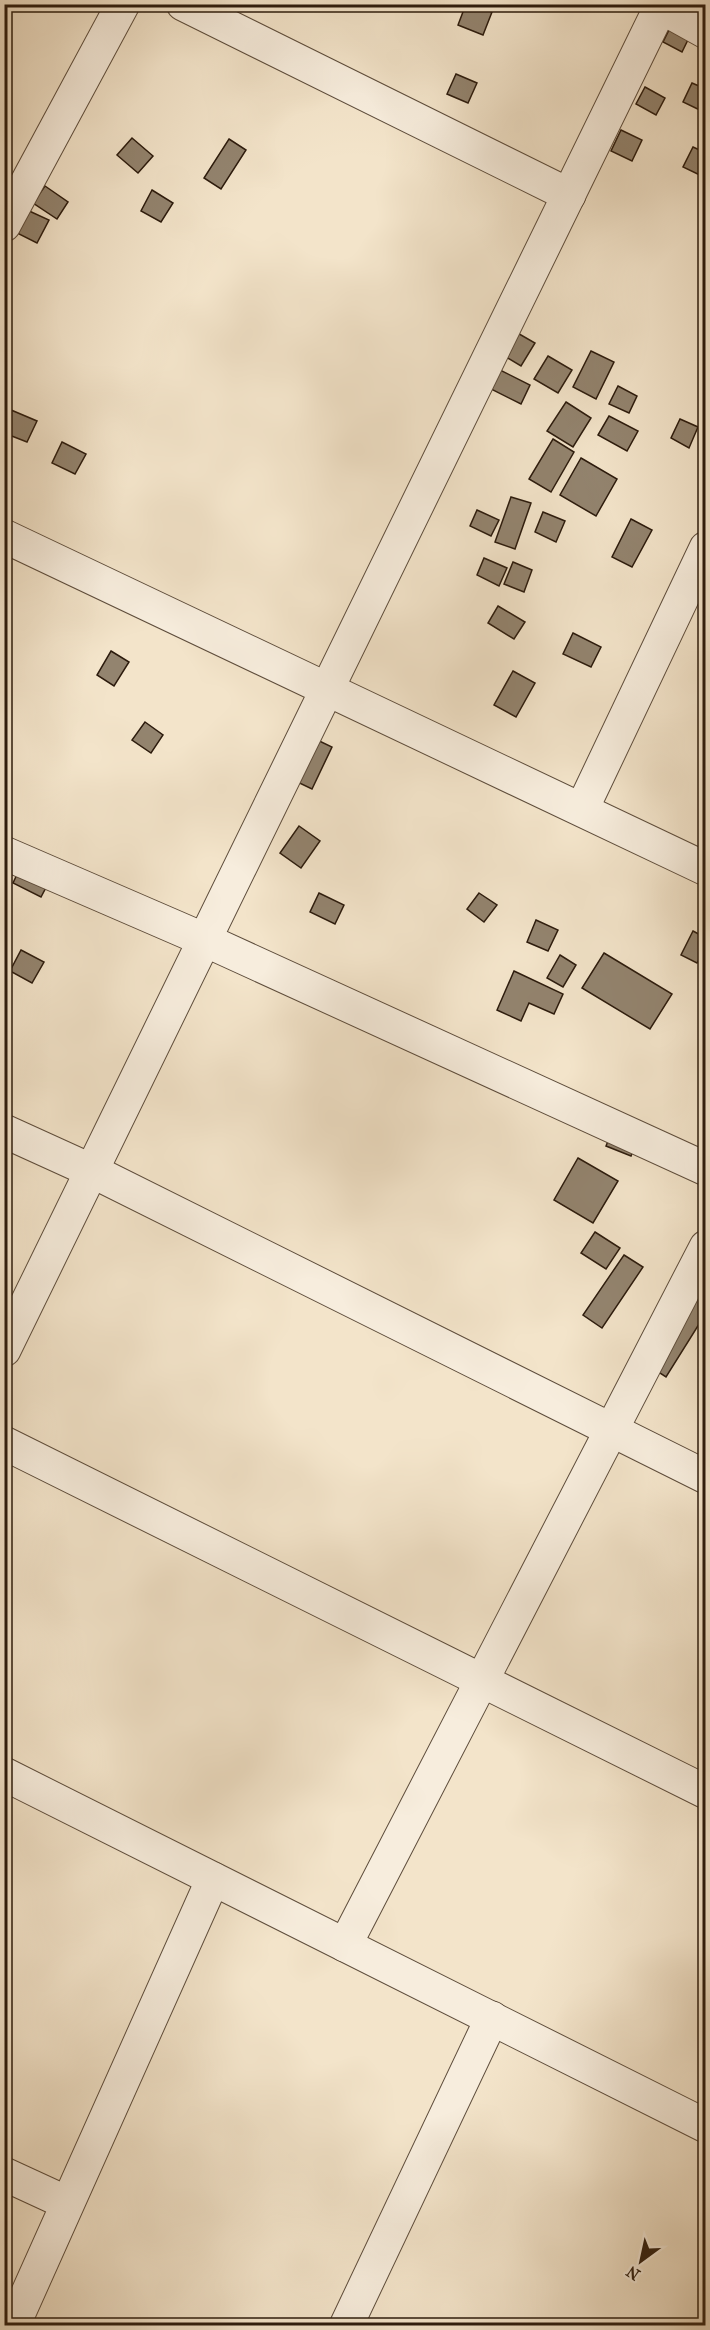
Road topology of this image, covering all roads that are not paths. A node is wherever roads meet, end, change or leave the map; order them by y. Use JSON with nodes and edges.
{"nodes":[{"id":1,"x":123,"y":4,"type":"edge"},
{"id":2,"x":183,"y":4,"type":"edge"},
{"id":3,"x":662,"y":6,"type":"edge"},
{"id":4,"x":705,"y":32,"type":"edge"},
{"id":5,"x":569,"y":195,"type":"junction"},
{"id":6,"x":4,"y":225,"type":"edge"},
{"id":7,"x":4,"y":536,"type":"edge"},
{"id":8,"x":705,"y":548,"type":"edge"},
{"id":9,"x":328,"y":688,"type":"junction"},
{"id":10,"x":582,"y":809,"type":"junction"},
{"id":11,"x":4,"y":853,"type":"edge"},
{"id":12,"x":705,"y":868,"type":"edge"},
{"id":13,"x":205,"y":940,"type":"junction"},
{"id":14,"x":4,"y":1131,"type":"edge"},
{"id":15,"x":705,"y":1169,"type":"edge"},
{"id":16,"x":92,"y":1171,"type":"junction"},
{"id":17,"x":705,"y":1247,"type":"edge"},
{"id":18,"x":4,"y":1350,"type":"edge"},
{"id":19,"x":611,"y":1430,"type":"junction"},
{"id":20,"x":4,"y":1443,"type":"edge"},
{"id":21,"x":705,"y":1477,"type":"edge"},
{"id":22,"x":482,"y":1681,"type":"junction"},
{"id":23,"x":4,"y":1774,"type":"edge"},
{"id":24,"x":705,"y":1792,"type":"edge"},
{"id":25,"x":213,"y":1879,"type":"junction"},
{"id":26,"x":345,"y":1945,"type":"junction"},
{"id":27,"x":492,"y":2018,"type":"junction"},
{"id":28,"x":705,"y":2126,"type":"edge"},
{"id":29,"x":4,"y":2174,"type":"edge"},
{"id":30,"x":68,"y":2203,"type":"junction"},
{"id":31,"x":13,"y":2325,"type":"edge"},
{"id":32,"x":346,"y":2325,"type":"edge"}],
"edges":[{"from":1,"to":6,"type":"street"},
{"from":2,"to":5,"type":"street"},
{"from":3,"to":4,"type":"street"},
{"from":3,"to":5,"type":"street"},
{"from":5,"to":9,"type":"street"},
{"from":7,"to":9,"type":"street"},
{"from":8,"to":10,"type":"street"},
{"from":9,"to":10,"type":"street"},
{"from":9,"to":13,"type":"street"},
{"from":10,"to":12,"type":"street"},
{"from":11,"to":13,"type":"street"},
{"from":13,"to":15,"type":"street"},
{"from":13,"to":16,"type":"street"},
{"from":14,"to":16,"type":"street"},
{"from":16,"to":18,"type":"street"},
{"from":16,"to":19,"type":"street"},
{"from":17,"to":19,"type":"street"},
{"from":19,"to":21,"type":"street"},
{"from":19,"to":22,"type":"street"},
{"from":20,"to":22,"type":"street"},
{"from":22,"to":24,"type":"street"},
{"from":22,"to":26,"type":"street"},
{"from":23,"to":25,"type":"street"},
{"from":25,"to":26,"type":"street"},
{"from":25,"to":30,"type":"street"},
{"from":26,"to":27,"type":"street"},
{"from":27,"to":28,"type":"street"},
{"from":27,"to":32,"type":"street"},
{"from":29,"to":30,"type":"street"},
{"from":30,"to":31,"type":"street"}]}
